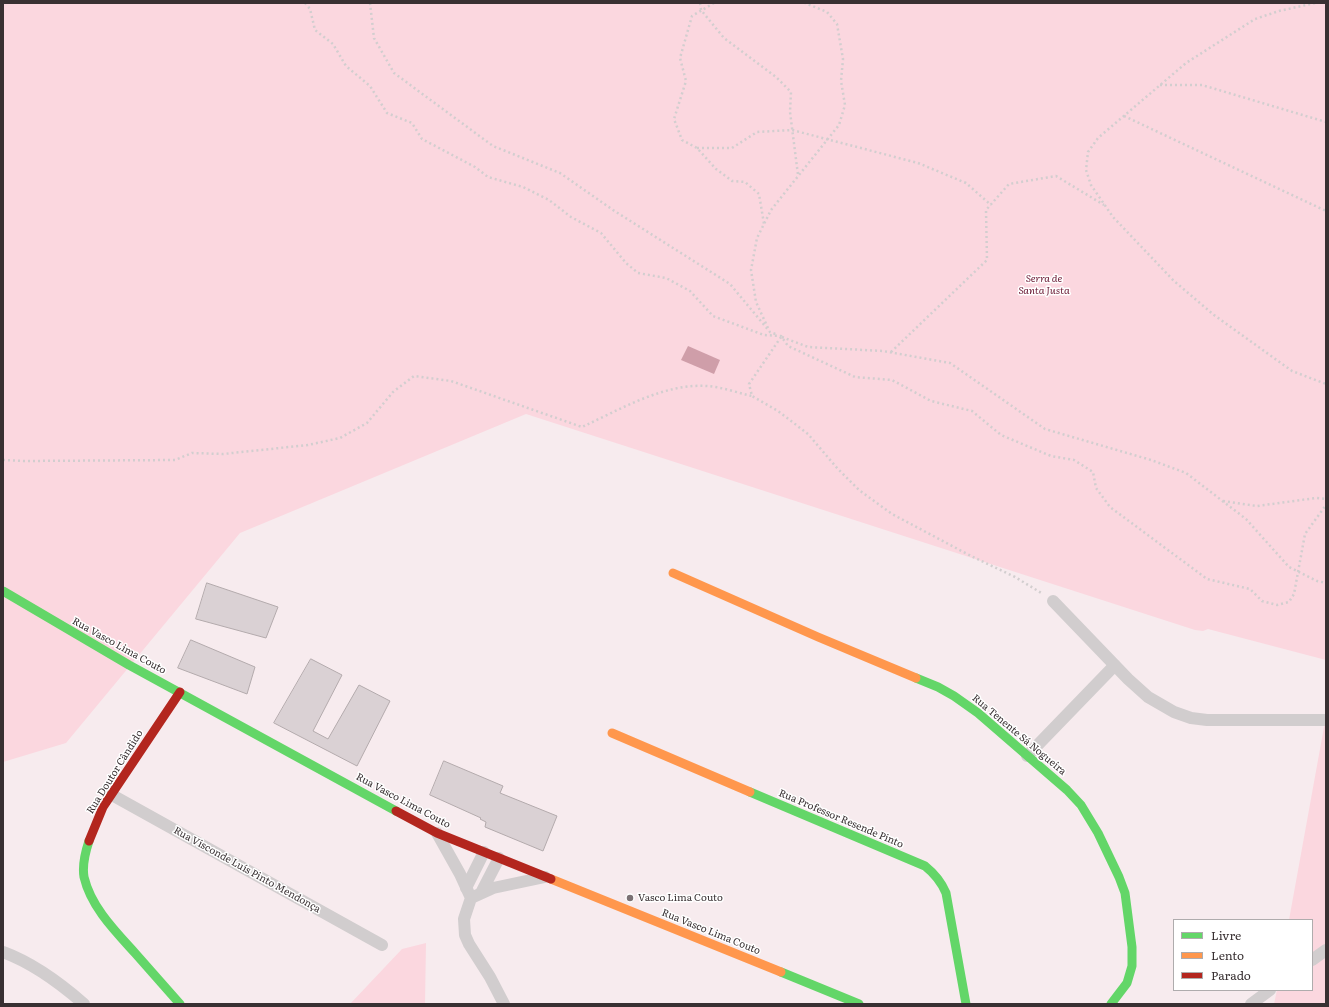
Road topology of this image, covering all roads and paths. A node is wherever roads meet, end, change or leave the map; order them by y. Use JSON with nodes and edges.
{"nodes":[{"id":1,"x":305,"y":3,"type":"edge"},
{"id":2,"x":370,"y":3,"type":"edge"},
{"id":3,"x":700,"y":3,"type":"edge"},
{"id":4,"x":714,"y":3,"type":"edge"},
{"id":5,"x":805,"y":3,"type":"edge"},
{"id":6,"x":1315,"y":3,"type":"edge"},
{"id":7,"x":701,"y":10,"type":"junction"},
{"id":8,"x":1160,"y":86,"type":"junction"},
{"id":9,"x":1124,"y":116,"type":"junction"},
{"id":10,"x":1326,"y":122,"type":"edge"},
{"id":11,"x":792,"y":130,"type":"junction"},
{"id":12,"x":827,"y":139,"type":"junction"},
{"id":13,"x":696,"y":148,"type":"junction"},
{"id":14,"x":798,"y":175,"type":"junction"},
{"id":15,"x":991,"y":205,"type":"junction"},
{"id":16,"x":1106,"y":207,"type":"junction"},
{"id":17,"x":1326,"y":211,"type":"edge"},
{"id":18,"x":764,"y":224,"type":"junction"},
{"id":19,"x":770,"y":332,"type":"junction"},
{"id":20,"x":781,"y":336,"type":"junction"},
{"id":21,"x":891,"y":352,"type":"junction"},
{"id":22,"x":1326,"y":384,"type":"edge"},
{"id":23,"x":752,"y":396,"type":"junction"},
{"id":24,"x":3,"y":460,"type":"edge"},
{"id":25,"x":1326,"y":499,"type":"edge"},
{"id":26,"x":1222,"y":501,"type":"junction"},
{"id":27,"x":1326,"y":506,"type":"edge"},
{"id":28,"x":1298,"y":572,"type":"junction"},
{"id":29,"x":673,"y":573,"type":"dead end"},
{"id":30,"x":1326,"y":584,"type":"edge"},
{"id":31,"x":3,"y":591,"type":"edge"},
{"id":32,"x":1053,"y":601,"type":"joint"},
{"id":33,"x":1115,"y":665,"type":"junction"},
{"id":34,"x":180,"y":692,"type":"junction"},
{"id":35,"x":1326,"y":720,"type":"edge"},
{"id":36,"x":612,"y":733,"type":"dead end"},
{"id":37,"x":1027,"y":756,"type":"junction"},
{"id":38,"x":112,"y":795,"type":"junction"},
{"id":39,"x":437,"y":833,"type":"junction"},
{"id":40,"x":484,"y":852,"type":"junction"},
{"id":41,"x":499,"y":858,"type":"junction"},
{"id":42,"x":545,"y":877,"type":"junction"},
{"id":43,"x":473,"y":893,"type":"junction"},
{"id":44,"x":382,"y":945,"type":"dead end"},
{"id":45,"x":1326,"y":950,"type":"edge"},
{"id":46,"x":3,"y":952,"type":"edge"},
{"id":47,"x":1313,"y":959,"type":"edge"},
{"id":48,"x":1269,"y":991,"type":"edge"},
{"id":49,"x":84,"y":1004,"type":"edge"},
{"id":50,"x":180,"y":1004,"type":"edge"},
{"id":51,"x":504,"y":1004,"type":"edge"},
{"id":52,"x":858,"y":1004,"type":"edge"},
{"id":53,"x":966,"y":1004,"type":"edge"},
{"id":54,"x":1111,"y":1004,"type":"edge"},
{"id":55,"x":1251,"y":1004,"type":"edge"}],
"edges":[{"from":1,"to":20,"type":"path"},
{"from":2,"to":19,"type":"path"},
{"from":3,"to":7,"type":"path"},
{"from":4,"to":7,"type":"path"},
{"from":5,"to":12,"type":"path"},
{"from":6,"to":8,"type":"path"},
{"from":7,"to":11,"type":"path"},
{"from":7,"to":13,"type":"path"},
{"from":8,"to":9,"type":"path"},
{"from":8,"to":10,"type":"path"},
{"from":9,"to":16,"type":"path"},
{"from":9,"to":17,"type":"path"},
{"from":11,"to":12,"type":"path"},
{"from":11,"to":13,"type":"path"},
{"from":11,"to":14,"type":"path"},
{"from":12,"to":14,"type":"path"},
{"from":12,"to":15,"type":"path"},
{"from":13,"to":18,"type":"path"},
{"from":14,"to":18,"type":"path"},
{"from":15,"to":16,"type":"path"},
{"from":15,"to":21,"type":"path"},
{"from":16,"to":22,"type":"path"},
{"from":18,"to":19,"type":"path"},
{"from":19,"to":20,"type":"path"},
{"from":20,"to":21,"type":"path"},
{"from":20,"to":23,"type":"path"},
{"from":20,"to":28,"type":"path"},
{"from":21,"to":26,"type":"path"},
{"from":23,"to":24,"type":"path"},
{"from":23,"to":32,"type":"path"},
{"from":25,"to":26,"type":"path"},
{"from":26,"to":28,"type":"path"},
{"from":27,"to":28,"type":"path"},
{"from":28,"to":30,"type":"path"},
{"from":29,"to":37,"type":"street","name":"Rua Tenente Sá Nogueira"},
{"from":31,"to":34,"type":"street","name":"Rua Vasco Lima Couto"},
{"from":32,"to":33,"type":"street"},
{"from":33,"to":35,"type":"street"},
{"from":33,"to":37,"type":"street"},
{"from":34,"to":38,"type":"street","name":"Rua Doutor Cândido"},
{"from":34,"to":39,"type":"street","name":"Rua Vasco Lima Couto"},
{"from":36,"to":53,"type":"street","name":"Rua Professor Resende Pinto"},
{"from":37,"to":54,"type":"street","name":"Rua Tenente Sá Nogueira"},
{"from":38,"to":44,"type":"street","name":"Rua Visconde Luís Pinto Mendonça"},
{"from":38,"to":50,"type":"street","name":"Rua Doutor Cândido"},
{"from":39,"to":40,"type":"street","name":"Rua Vasco Lima Couto"},
{"from":39,"to":43,"type":"street"},
{"from":40,"to":41,"type":"street","name":"Rua Vasco Lima Couto"},
{"from":40,"to":43,"type":"street"},
{"from":41,"to":42,"type":"street","name":"Rua Vasco Lima Couto"},
{"from":41,"to":43,"type":"street"},
{"from":42,"to":43,"type":"street"},
{"from":42,"to":52,"type":"street","name":"Rua Vasco Lima Couto"},
{"from":43,"to":51,"type":"street"},
{"from":45,"to":47,"type":"street"},
{"from":46,"to":49,"type":"street"},
{"from":48,"to":55,"type":"street"}]}
